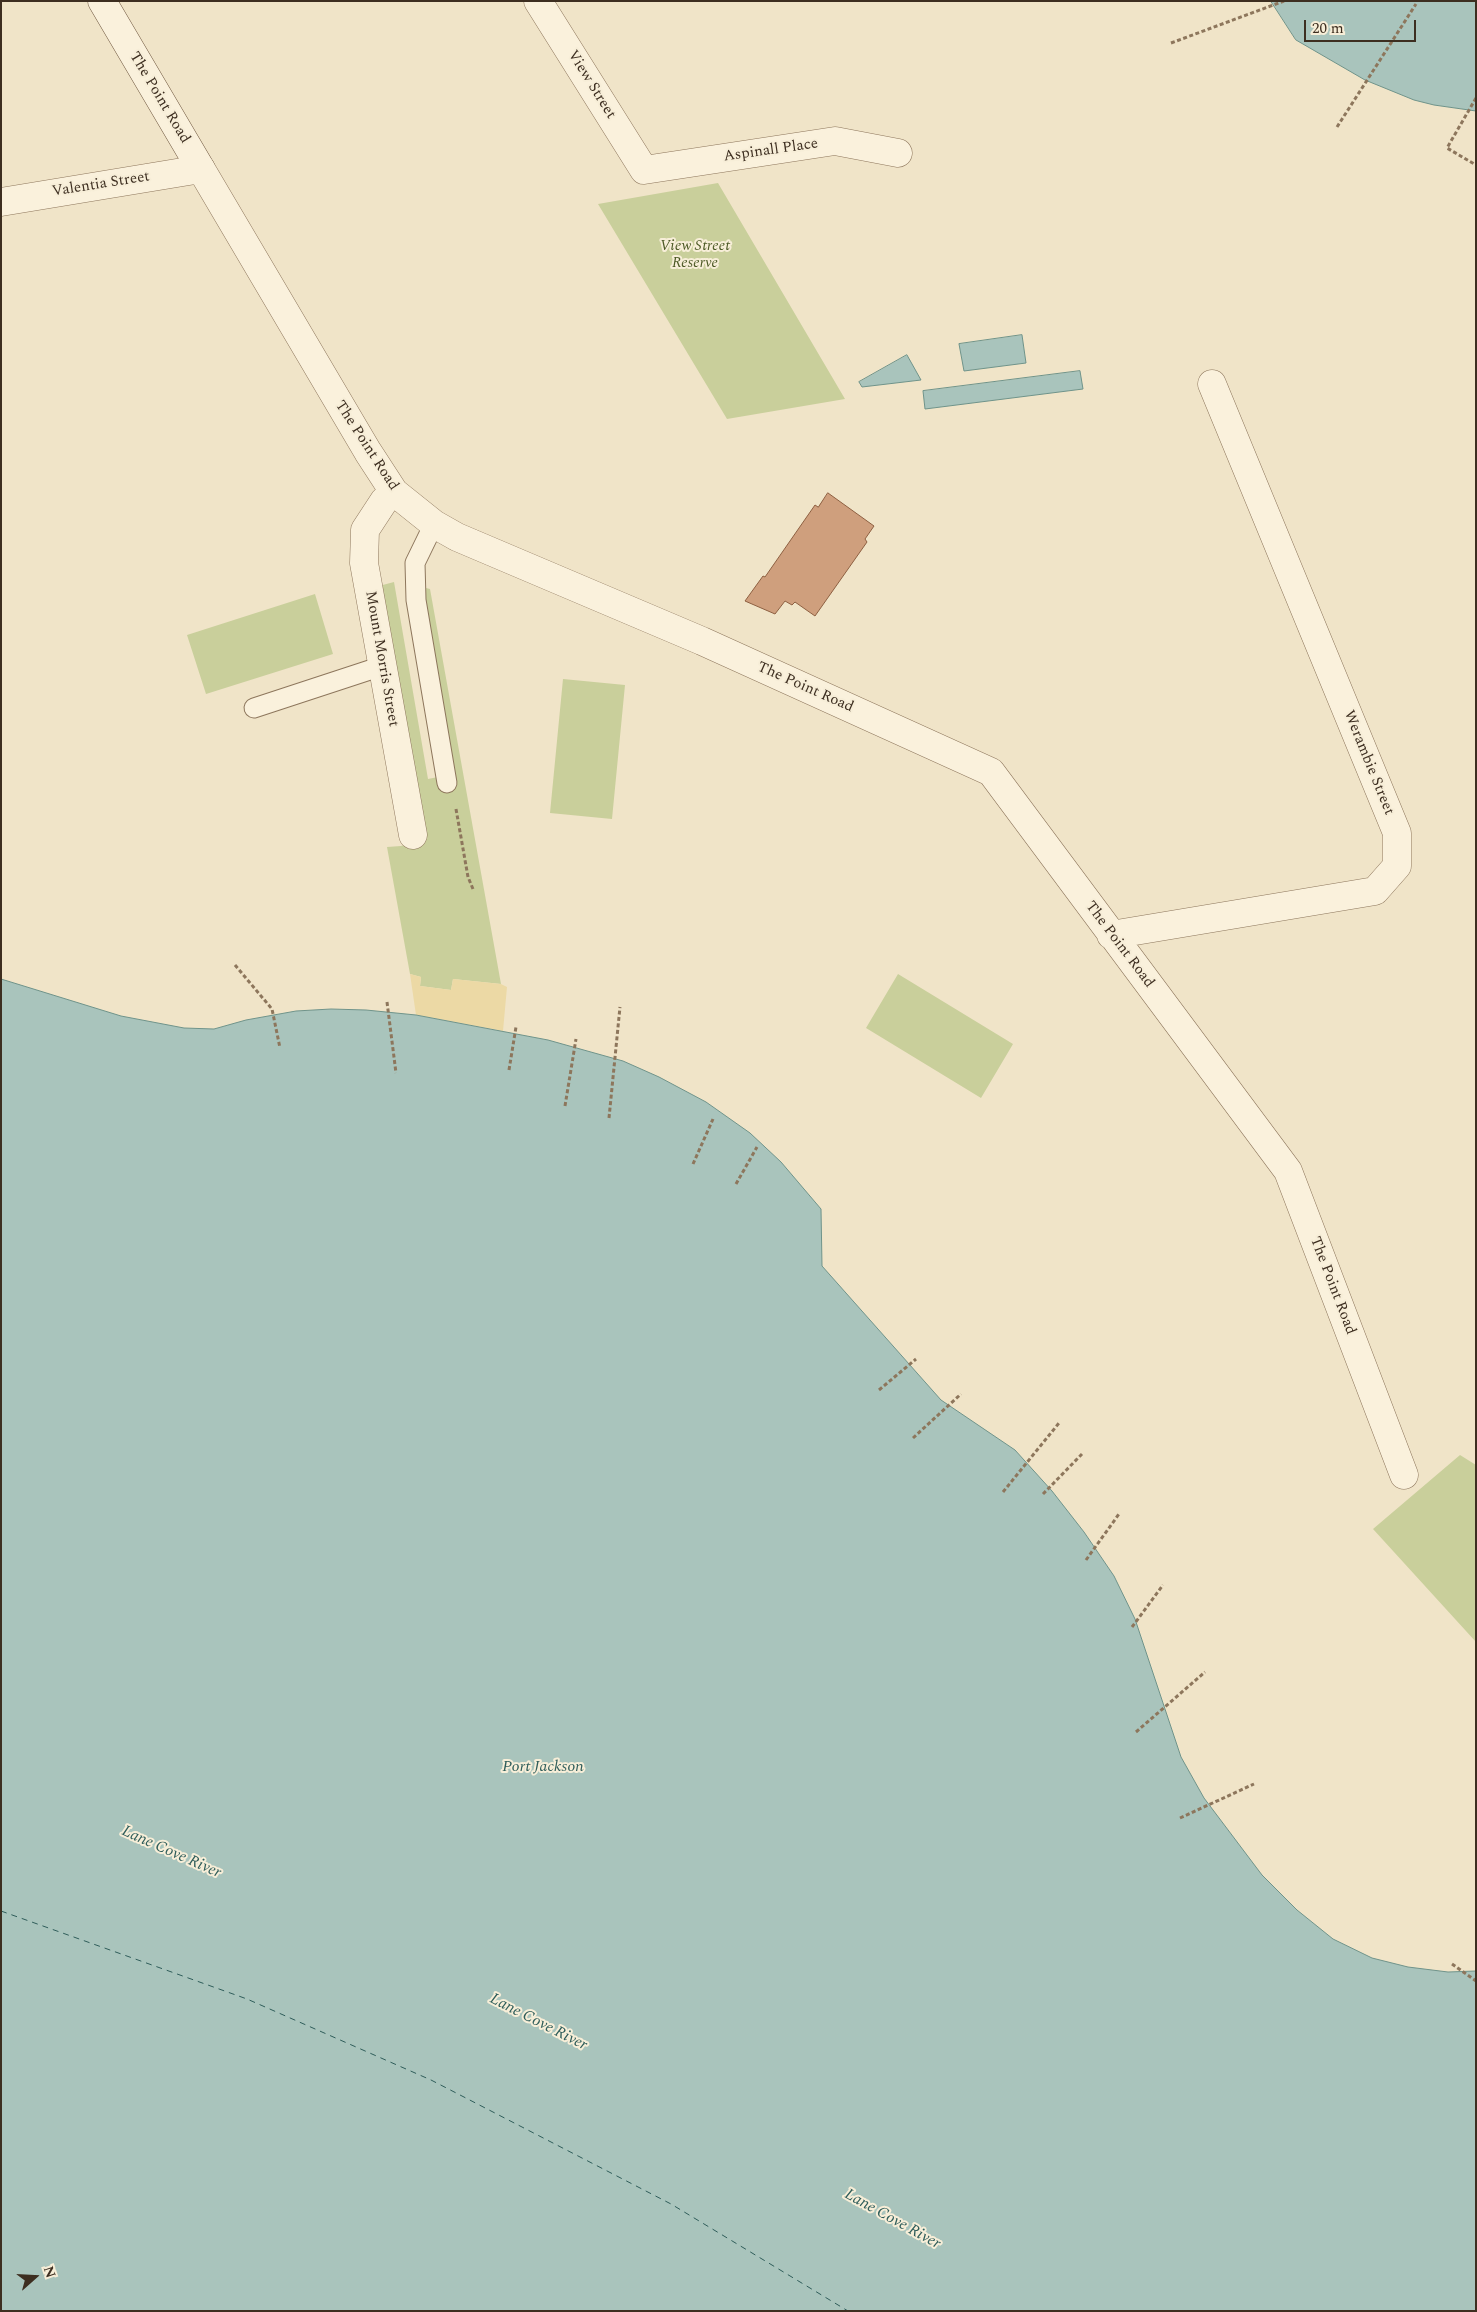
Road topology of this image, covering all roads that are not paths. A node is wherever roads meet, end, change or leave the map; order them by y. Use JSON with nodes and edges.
{"nodes":[{"id":1,"x":102,"y":1,"type":"edge"},
{"id":2,"x":538,"y":1,"type":"edge"},
{"id":3,"x":898,"y":153,"type":"dead end"},
{"id":4,"x":201,"y":169,"type":"junction"},
{"id":5,"x":644,"y":170,"type":"joint"},
{"id":6,"x":1,"y":202,"type":"edge"},
{"id":7,"x":1212,"y":384,"type":"dead end"},
{"id":8,"x":394,"y":492,"type":"junction"},
{"id":9,"x":434,"y":524,"type":"junction"},
{"id":10,"x":382,"y":666,"type":"junction"},
{"id":11,"x":254,"y":708,"type":"dead end"},
{"id":12,"x":447,"y":783,"type":"road end"},
{"id":13,"x":413,"y":835,"type":"dead end"},
{"id":14,"x":1111,"y":934,"type":"junction"},
{"id":15,"x":1404,"y":1475,"type":"dead end"}],
"edges":[{"from":1,"to":4,"type":"street","name":"The Point Road"},
{"from":2,"to":5,"type":"street","name":"View Street"},
{"from":3,"to":5,"type":"street","name":"Aspinall Place"},
{"from":4,"to":6,"type":"street","name":"Valentia Street"},
{"from":4,"to":8,"type":"street","name":"The Point Road"},
{"from":7,"to":14,"type":"street","name":"Werambie Street"},
{"from":8,"to":9,"type":"street","name":"The Point Road"},
{"from":8,"to":10,"type":"street","name":"Mount Morris Street"},
{"from":9,"to":12,"type":"lane"},
{"from":9,"to":14,"type":"street","name":"The Point Road"},
{"from":10,"to":11,"type":"lane"},
{"from":10,"to":13,"type":"street","name":"Mount Morris Street"},
{"from":14,"to":15,"type":"street","name":"The Point Road"}]}
